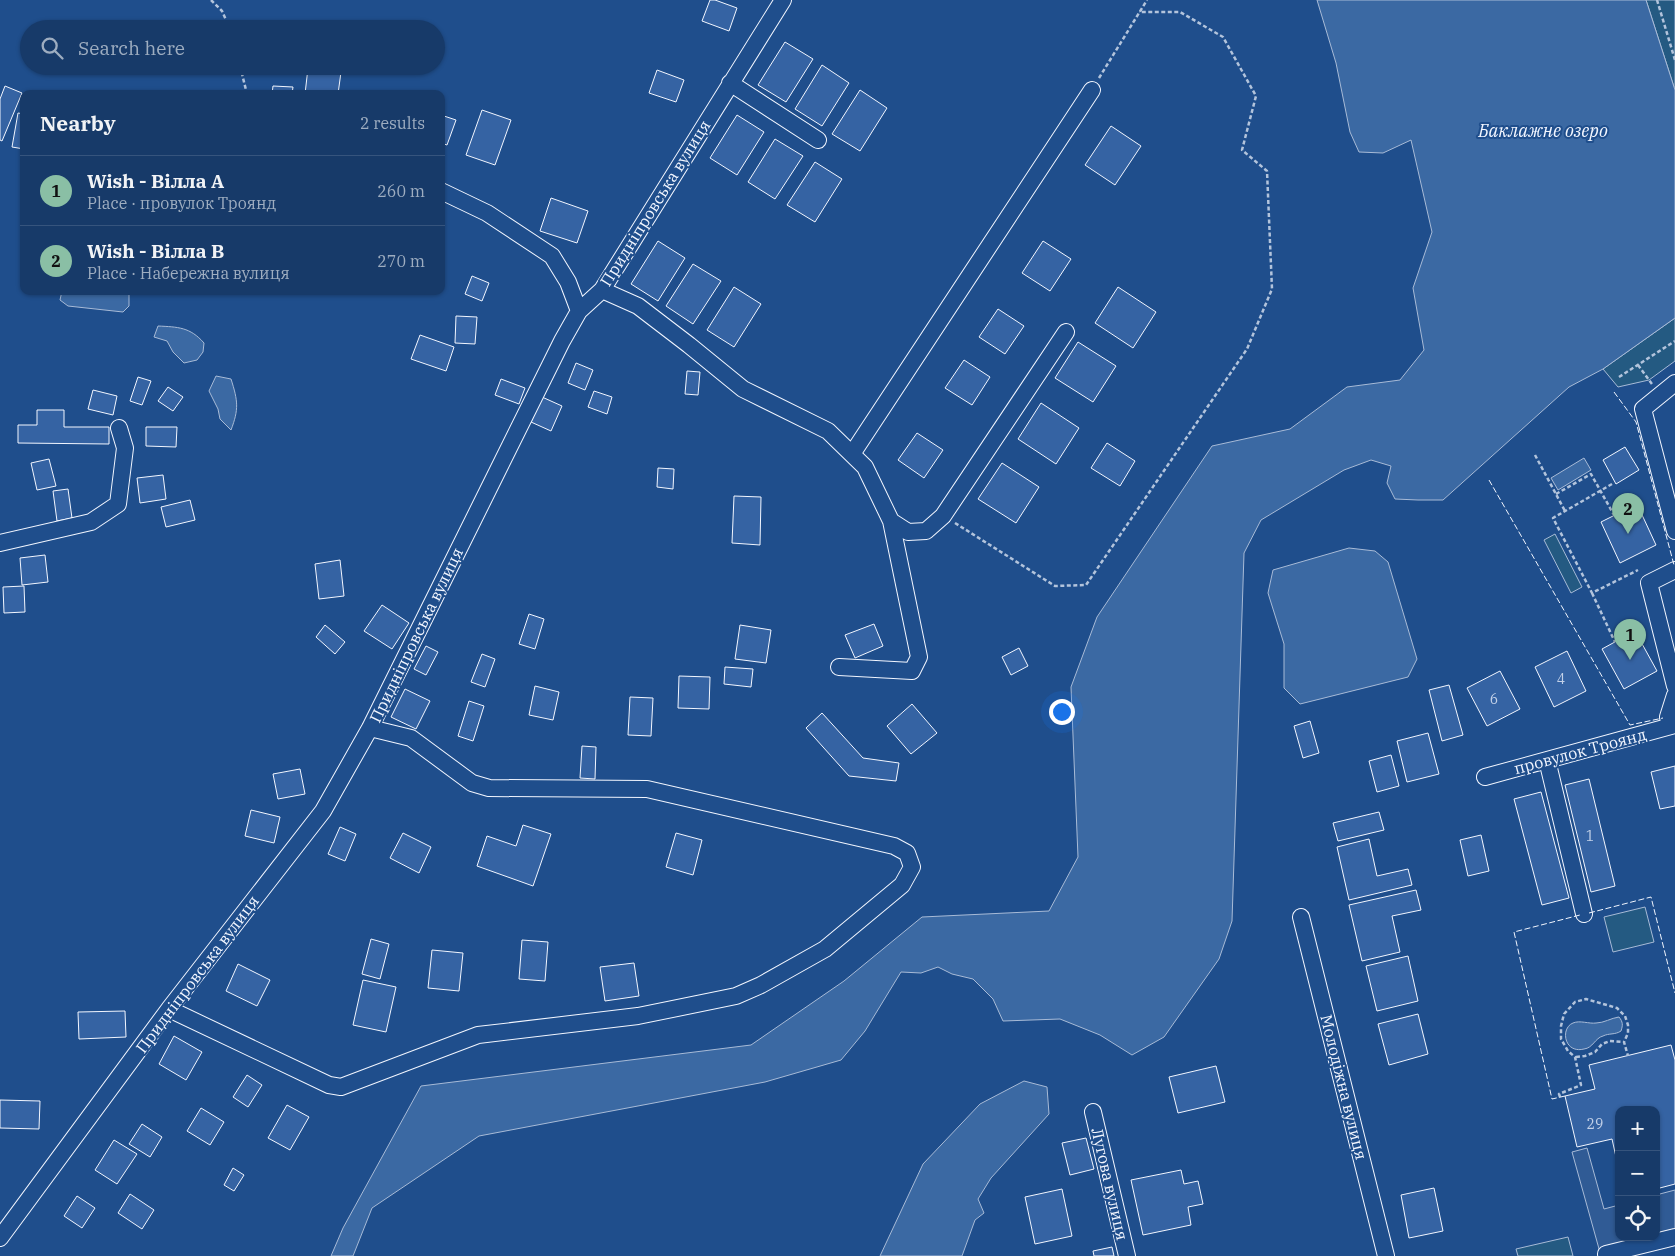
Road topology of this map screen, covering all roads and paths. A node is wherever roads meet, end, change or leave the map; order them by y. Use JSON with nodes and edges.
{"nodes":[{"id":1,"x":211,"y":0,"type":"edge"},
{"id":2,"x":783,"y":0,"type":"edge"},
{"id":3,"x":1147,"y":0,"type":"edge"},
{"id":4,"x":1657,"y":0,"type":"edge"},
{"id":5,"x":1139,"y":12,"type":"junction"},
{"id":6,"x":226,"y":20,"type":"edge"},
{"id":7,"x":1675,"y":60,"type":"edge"},
{"id":8,"x":242,"y":75,"type":"edge"},
{"id":9,"x":730,"y":83,"type":"junction"},
{"id":10,"x":246,"y":90,"type":"edge"},
{"id":11,"x":1092,"y":90,"type":"joint"},
{"id":12,"x":818,"y":140,"type":"dead end"},
{"id":13,"x":445,"y":193,"type":"edge"},
{"id":14,"x":602,"y":290,"type":"junction"},
{"id":15,"x":579,"y":311,"type":"junction"},
{"id":16,"x":1066,"y":332,"type":"dead end"},
{"id":17,"x":1675,"y":341,"type":"edge"},
{"id":18,"x":1638,"y":365,"type":"junction"},
{"id":19,"x":1619,"y":377,"type":"dead end"},
{"id":20,"x":1675,"y":383,"type":"edge"},
{"id":21,"x":1660,"y":394,"type":"junction"},
{"id":22,"x":119,"y":428,"type":"dead end"},
{"id":23,"x":852,"y":454,"type":"junction"},
{"id":24,"x":1535,"y":455,"type":"dead end"},
{"id":25,"x":1612,"y":484,"type":"dead end"},
{"id":26,"x":1600,"y":491,"type":"junction"},
{"id":27,"x":1556,"y":494,"type":"junction"},
{"id":28,"x":1565,"y":511,"type":"junction"},
{"id":29,"x":1614,"y":515,"type":"dead end"},
{"id":30,"x":943,"y":516,"type":"junction"},
{"id":31,"x":891,"y":521,"type":"junction"},
{"id":32,"x":1675,"y":531,"type":"edge"},
{"id":33,"x":0,"y":543,"type":"edge"},
{"id":34,"x":1643,"y":568,"type":"dead end"},
{"id":35,"x":1675,"y":570,"type":"edge"},
{"id":36,"x":1592,"y":593,"type":"junction"},
{"id":37,"x":1615,"y":642,"type":"dead end"},
{"id":38,"x":839,"y":667,"type":"dead end"},
{"id":39,"x":1675,"y":686,"type":"edge"},
{"id":40,"x":1675,"y":695,"type":"edge"},
{"id":41,"x":1672,"y":726,"type":"edge"},
{"id":42,"x":370,"y":728,"type":"junction"},
{"id":43,"x":1547,"y":760,"type":"junction"},
{"id":44,"x":1485,"y":777,"type":"dead end"},
{"id":45,"x":1584,"y":914,"type":"dead end"},
{"id":46,"x":1302,"y":917,"type":"dead end"},
{"id":47,"x":169,"y":1009,"type":"junction"},
{"id":48,"x":1624,"y":1042,"type":"junction"},
{"id":49,"x":1628,"y":1056,"type":"dead end"},
{"id":50,"x":1575,"y":1057,"type":"junction"},
{"id":51,"x":1560,"y":1098,"type":"dead end"},
{"id":52,"x":1093,"y":1112,"type":"dead end"},
{"id":53,"x":1675,"y":1236,"type":"edge"},
{"id":54,"x":0,"y":1238,"type":"edge"},
{"id":55,"x":1606,"y":1254,"type":"dead end"},
{"id":56,"x":1128,"y":1256,"type":"edge"},
{"id":57,"x":1386,"y":1256,"type":"edge"}],
"edges":[{"from":1,"to":6,"type":"path"},
{"from":2,"to":9,"type":"street","name":"Придніпровська вулиця"},
{"from":3,"to":5,"type":"path"},
{"from":4,"to":7,"type":"path"},
{"from":5,"to":11,"type":"path"},
{"from":5,"to":30,"type":"path"},
{"from":8,"to":10,"type":"path"},
{"from":9,"to":12,"type":"street"},
{"from":9,"to":14,"type":"street","name":"Придніпровська вулиця"},
{"from":11,"to":23,"type":"street"},
{"from":13,"to":15,"type":"street"},
{"from":14,"to":15,"type":"street","name":"Придніпровська вулиця"},
{"from":14,"to":23,"type":"street"},
{"from":15,"to":42,"type":"street","name":"Придніпровська вулиця"},
{"from":16,"to":30,"type":"street"},
{"from":17,"to":18,"type":"path"},
{"from":18,"to":19,"type":"path"},
{"from":18,"to":21,"type":"path"},
{"from":20,"to":21,"type":"street"},
{"from":21,"to":32,"type":"street"},
{"from":22,"to":33,"type":"street"},
{"from":23,"to":31,"type":"street"},
{"from":24,"to":27,"type":"path"},
{"from":25,"to":26,"type":"path"},
{"from":26,"to":27,"type":"path"},
{"from":26,"to":28,"type":"path"},
{"from":26,"to":29,"type":"path"},
{"from":27,"to":28,"type":"path"},
{"from":28,"to":36,"type":"path"},
{"from":30,"to":31,"type":"street"},
{"from":31,"to":38,"type":"street"},
{"from":34,"to":36,"type":"path"},
{"from":35,"to":39,"type":"street"},
{"from":36,"to":37,"type":"path"},
{"from":40,"to":41,"type":"street"},
{"from":41,"to":43,"type":"street","name":"провулок Троянд"},
{"from":42,"to":47,"type":"street","name":"Придніпровська вулиця"},
{"from":42,"to":47,"type":"street"},
{"from":43,"to":44,"type":"street","name":"провулок Троянд"},
{"from":43,"to":45,"type":"street"},
{"from":46,"to":57,"type":"street","name":"Молодіжна вулиця"},
{"from":47,"to":54,"type":"street","name":"Придніпровська вулиця"},
{"from":48,"to":49,"type":"path"},
{"from":48,"to":50,"type":"path"},
{"from":48,"to":50,"type":"path"},
{"from":50,"to":51,"type":"path"},
{"from":52,"to":56,"type":"street","name":"Лугова вулиця"},
{"from":53,"to":55,"type":"street"}]}
